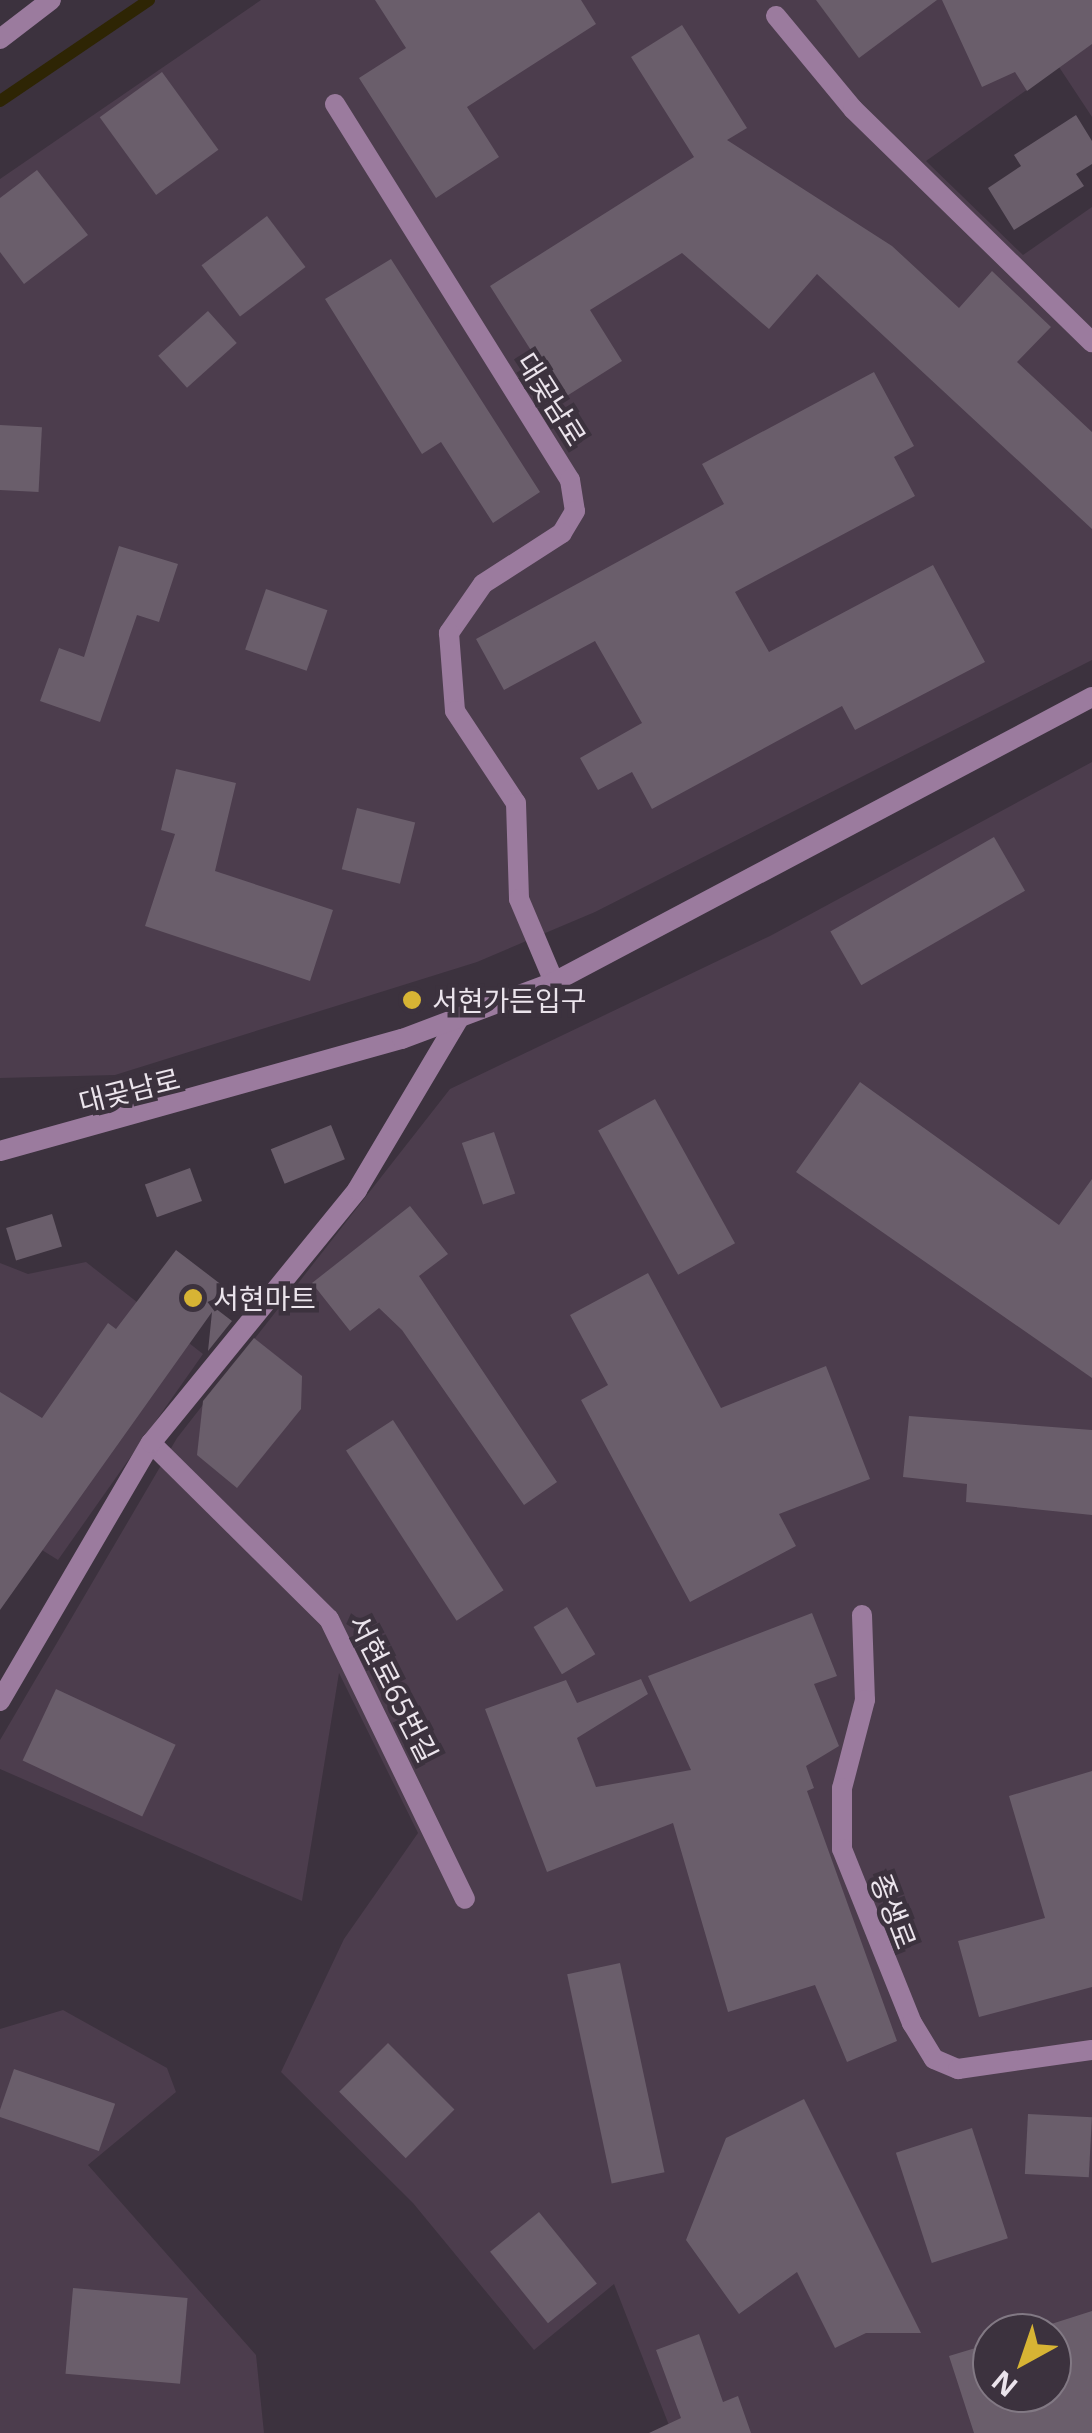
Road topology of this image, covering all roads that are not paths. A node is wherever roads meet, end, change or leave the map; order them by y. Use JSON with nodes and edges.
{"nodes":[{"id":1,"x":51,"y":0,"type":"edge"},
{"id":2,"x":776,"y":16,"type":"dead end"},
{"id":3,"x":0,"y":39,"type":"edge"},
{"id":4,"x":335,"y":104,"type":"dead end"},
{"id":5,"x":1092,"y":342,"type":"edge"},
{"id":6,"x":1092,"y":697,"type":"edge"},
{"id":7,"x":554,"y":982,"type":"junction"},
{"id":8,"x":459,"y":1018,"type":"junction"},
{"id":9,"x":0,"y":1152,"type":"edge"},
{"id":10,"x":151,"y":1443,"type":"junction"},
{"id":11,"x":862,"y":1615,"type":"dead end"},
{"id":12,"x":0,"y":1701,"type":"edge"},
{"id":13,"x":464,"y":1899,"type":"dead end"},
{"id":14,"x":1092,"y":2050,"type":"edge"}],
"edges":[{"from":1,"to":3,"type":"street"},
{"from":2,"to":5,"type":"street"},
{"from":4,"to":7,"type":"street","name":"대곶남로"},
{"from":6,"to":7,"type":"street","name":"대곶남로"},
{"from":7,"to":8,"type":"street","name":"대곶남로"},
{"from":8,"to":9,"type":"street","name":"대곶남로"},
{"from":8,"to":10,"type":"street"},
{"from":10,"to":12,"type":"street"},
{"from":10,"to":13,"type":"street","name":"서현로65번길"},
{"from":11,"to":14,"type":"street","name":"종생로"}]}
